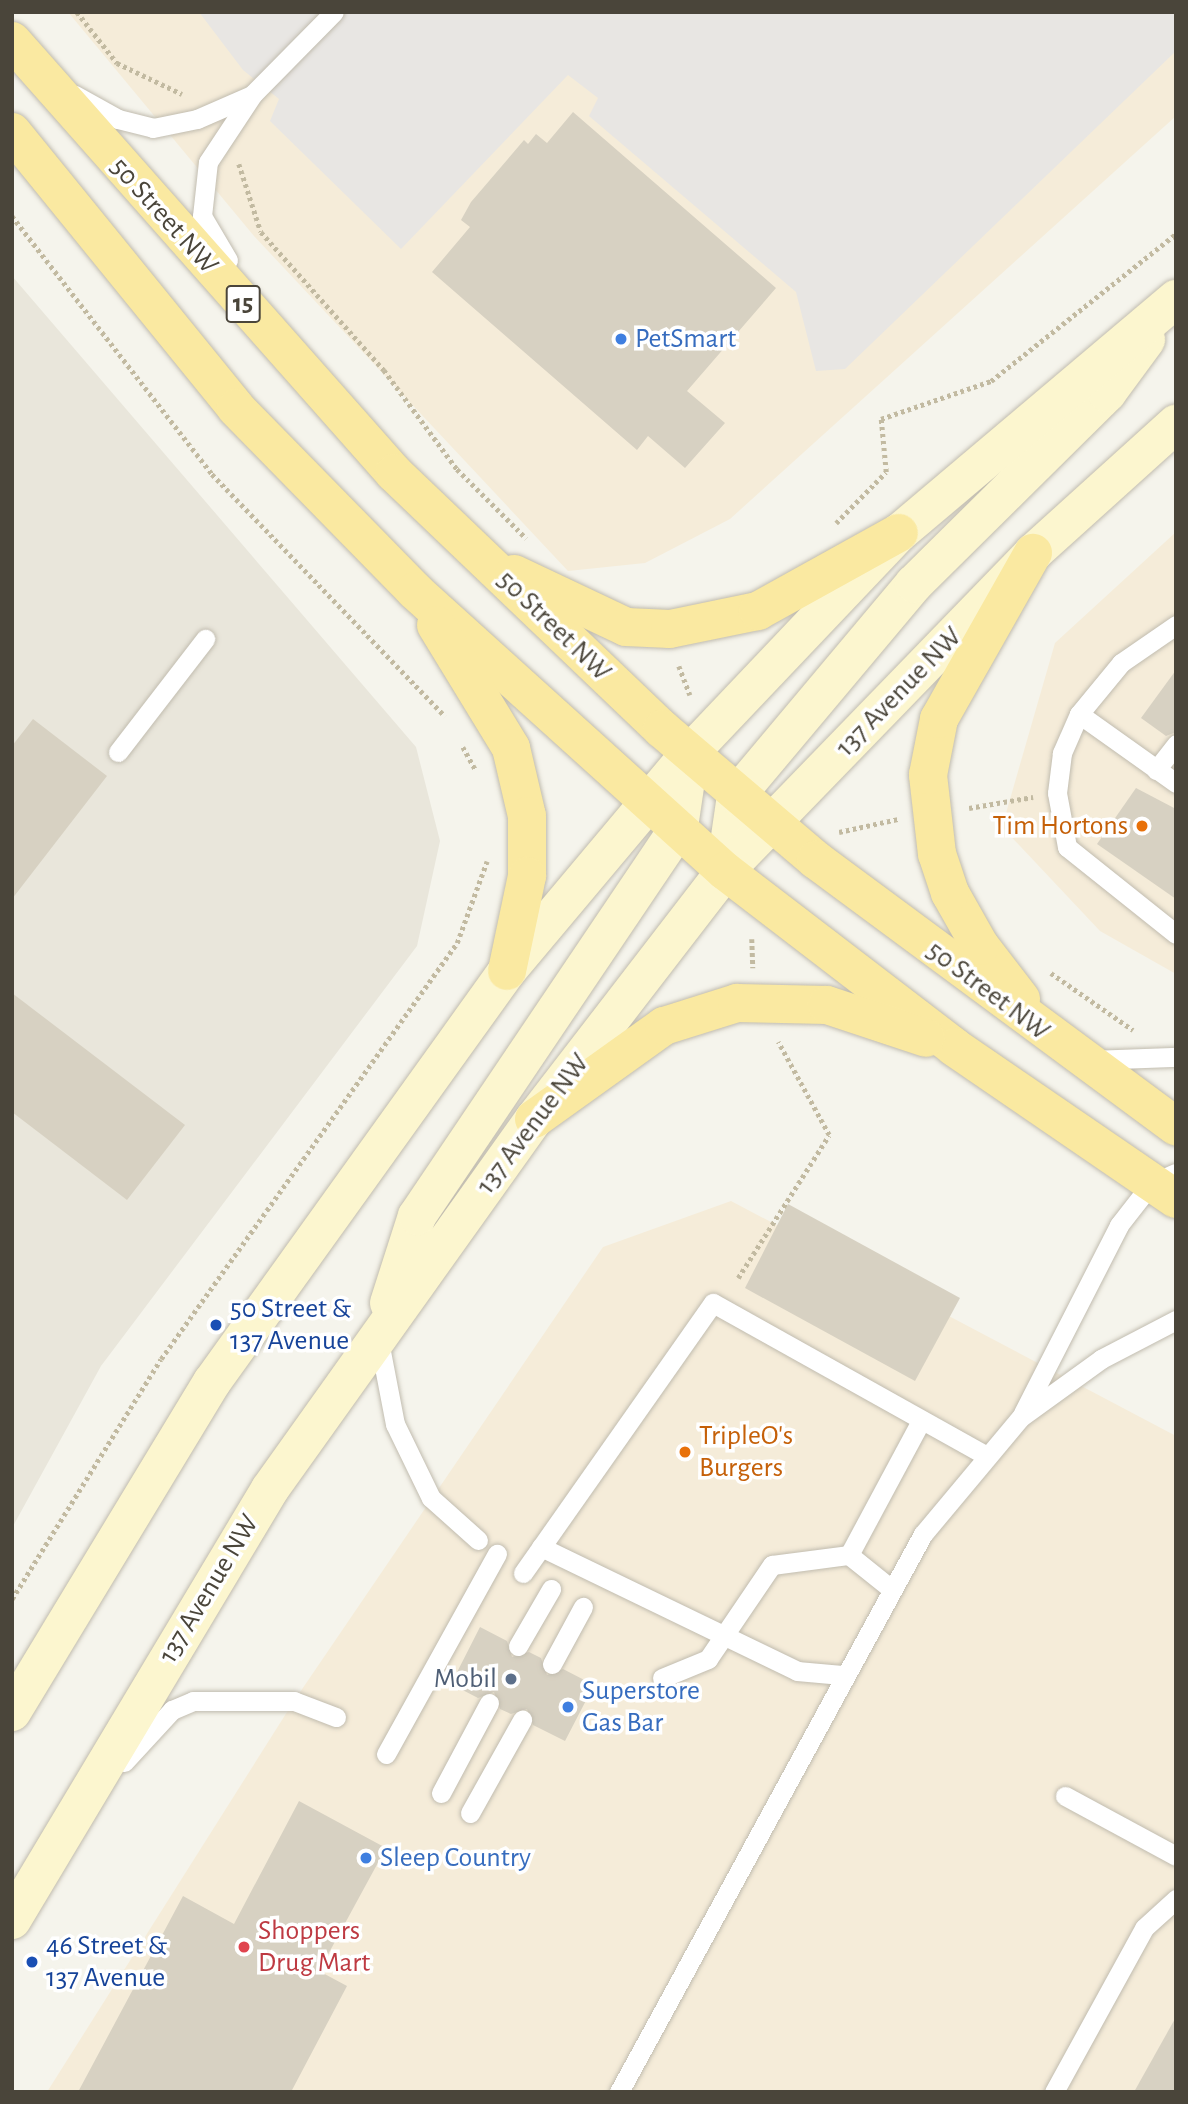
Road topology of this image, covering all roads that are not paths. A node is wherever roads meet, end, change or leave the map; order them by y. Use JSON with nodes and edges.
{"nodes":[{"id":1,"x":334,"y":12,"type":"edge"},
{"id":2,"x":12,"y":41,"type":"edge"},
{"id":3,"x":36,"y":72,"type":"junction"},
{"id":4,"x":253,"y":94,"type":"junction"},
{"id":5,"x":12,"y":132,"type":"edge"},
{"id":6,"x":1176,"y":299,"type":"edge"},
{"id":7,"x":312,"y":382,"type":"junction"},
{"id":8,"x":1176,"y":424,"type":"edge"},
{"id":9,"x":900,"y":533,"type":"junction"},
{"id":10,"x":1033,"y":553,"type":"junction"},
{"id":11,"x":484,"y":559,"type":"junction"},
{"id":12,"x":415,"y":591,"type":"junction"},
{"id":13,"x":1176,"y":625,"type":"edge"},
{"id":14,"x":205,"y":639,"type":"dead end"},
{"id":15,"x":1079,"y":714,"type":"junction"},
{"id":16,"x":676,"y":741,"type":"junction"},
{"id":17,"x":1176,"y":744,"type":"edge"},
{"id":18,"x":118,"y":752,"type":"dead end"},
{"id":19,"x":1156,"y":770,"type":"junction"},
{"id":20,"x":1176,"y":783,"type":"edge"},
{"id":21,"x":736,"y":796,"type":"junction"},
{"id":22,"x":649,"y":800,"type":"junction"},
{"id":23,"x":770,"y":824,"type":"junction"},
{"id":24,"x":679,"y":827,"type":"junction"},
{"id":25,"x":725,"y":872,"type":"junction"},
{"id":26,"x":1176,"y":934,"type":"edge"},
{"id":27,"x":507,"y":971,"type":"junction"},
{"id":28,"x":954,"y":1047,"type":"junction"},
{"id":29,"x":1068,"y":1052,"type":"junction"},
{"id":30,"x":1174,"y":1057,"type":"edge"},
{"id":31,"x":534,"y":1119,"type":"junction"},
{"id":32,"x":1176,"y":1126,"type":"edge"},
{"id":33,"x":1167,"y":1185,"type":"edge"},
{"id":34,"x":1176,"y":1320,"type":"edge"},
{"id":35,"x":379,"y":1335,"type":"junction"},
{"id":36,"x":1021,"y":1417,"type":"junction"},
{"id":37,"x":921,"y":1422,"type":"junction"},
{"id":38,"x":987,"y":1456,"type":"junction"},
{"id":39,"x":478,"y":1540,"type":"dead end"},
{"id":40,"x":541,"y":1547,"type":"junction"},
{"id":41,"x":497,"y":1554,"type":"dead end"},
{"id":42,"x":849,"y":1555,"type":"junction"},
{"id":43,"x":523,"y":1573,"type":"dead end"},
{"id":44,"x":890,"y":1588,"type":"junction"},
{"id":45,"x":551,"y":1589,"type":"dead end"},
{"id":46,"x":583,"y":1607,"type":"dead end"},
{"id":47,"x":729,"y":1636,"type":"junction"},
{"id":48,"x":518,"y":1646,"type":"dead end"},
{"id":49,"x":552,"y":1664,"type":"dead end"},
{"id":50,"x":842,"y":1675,"type":"junction"},
{"id":51,"x":662,"y":1678,"type":"dead end"},
{"id":52,"x":489,"y":1703,"type":"dead end"},
{"id":53,"x":12,"y":1712,"type":"edge"},
{"id":54,"x":336,"y":1717,"type":"dead end"},
{"id":55,"x":522,"y":1720,"type":"dead end"},
{"id":56,"x":386,"y":1754,"type":"dead end"},
{"id":57,"x":441,"y":1793,"type":"dead end"},
{"id":58,"x":1065,"y":1796,"type":"dead end"},
{"id":59,"x":470,"y":1813,"type":"dead end"},
{"id":60,"x":47,"y":1854,"type":"junction"},
{"id":61,"x":1176,"y":1856,"type":"edge"},
{"id":62,"x":1176,"y":1899,"type":"edge"},
{"id":63,"x":12,"y":1920,"type":"edge"},
{"id":64,"x":619,"y":2092,"type":"edge"},
{"id":65,"x":1054,"y":2092,"type":"edge"}],
"edges":[{"from":1,"to":4,"type":"lane"},
{"from":2,"to":3,"type":"main road","name":"50 Street NW","number":"15"},
{"from":3,"to":4,"type":"lane"},
{"from":3,"to":7,"type":"main road","name":"50 Street NW","number":"15"},
{"from":4,"to":7,"type":"lane"},
{"from":5,"to":12,"type":"main road"},
{"from":6,"to":9,"type":"main road"},
{"from":6,"to":21,"type":"main road"},
{"from":7,"to":11,"type":"main road","name":"50 Street NW","number":"15"},
{"from":8,"to":10,"type":"main road","name":"137 Avenue NW"},
{"from":9,"to":11,"type":"main road"},
{"from":9,"to":16,"type":"main road"},
{"from":10,"to":23,"type":"main road","name":"137 Avenue NW"},
{"from":10,"to":29,"type":"main road"},
{"from":11,"to":16,"type":"main road","name":"50 Street NW"},
{"from":12,"to":22,"type":"main road"},
{"from":12,"to":27,"type":"main road"},
{"from":13,"to":15,"type":"lane"},
{"from":14,"to":18,"type":"lane"},
{"from":15,"to":19,"type":"lane"},
{"from":15,"to":26,"type":"lane"},
{"from":16,"to":21,"type":"main road","name":"50 Street NW"},
{"from":16,"to":22,"type":"main road"},
{"from":16,"to":24,"type":"main road"},
{"from":17,"to":19,"type":"lane"},
{"from":19,"to":20,"type":"lane"},
{"from":21,"to":23,"type":"main road","name":"50 Street NW"},
{"from":21,"to":25,"type":"main road"},
{"from":22,"to":24,"type":"main road"},
{"from":22,"to":27,"type":"main road"},
{"from":23,"to":25,"type":"main road","name":"137 Avenue NW"},
{"from":23,"to":29,"type":"main road","name":"50 Street NW"},
{"from":24,"to":25,"type":"main road"},
{"from":24,"to":35,"type":"main road"},
{"from":25,"to":28,"type":"main road"},
{"from":25,"to":31,"type":"main road","name":"137 Avenue NW"},
{"from":27,"to":53,"type":"main road"},
{"from":28,"to":31,"type":"main road"},
{"from":28,"to":33,"type":"main road"},
{"from":29,"to":30,"type":"lane"},
{"from":29,"to":32,"type":"main road","name":"50 Street NW"},
{"from":31,"to":35,"type":"main road","name":"137 Avenue NW"},
{"from":33,"to":36,"type":"lane"},
{"from":34,"to":36,"type":"lane"},
{"from":35,"to":39,"type":"lane"},
{"from":35,"to":60,"type":"main road","name":"137 Avenue NW"},
{"from":36,"to":38,"type":"lane"},
{"from":37,"to":38,"type":"lane"},
{"from":37,"to":40,"type":"lane"},
{"from":37,"to":42,"type":"lane"},
{"from":38,"to":44,"type":"lane"},
{"from":40,"to":43,"type":"lane"},
{"from":40,"to":47,"type":"lane"},
{"from":41,"to":56,"type":"lane"},
{"from":42,"to":44,"type":"lane"},
{"from":42,"to":47,"type":"lane"},
{"from":44,"to":50,"type":"lane"},
{"from":45,"to":48,"type":"lane"},
{"from":46,"to":49,"type":"lane"},
{"from":47,"to":50,"type":"lane"},
{"from":47,"to":51,"type":"lane"},
{"from":50,"to":64,"type":"lane"},
{"from":52,"to":57,"type":"lane"},
{"from":54,"to":60,"type":"lane"},
{"from":55,"to":59,"type":"lane"},
{"from":58,"to":61,"type":"lane"},
{"from":60,"to":63,"type":"main road","name":"137 Avenue NW"},
{"from":62,"to":65,"type":"lane"}]}
